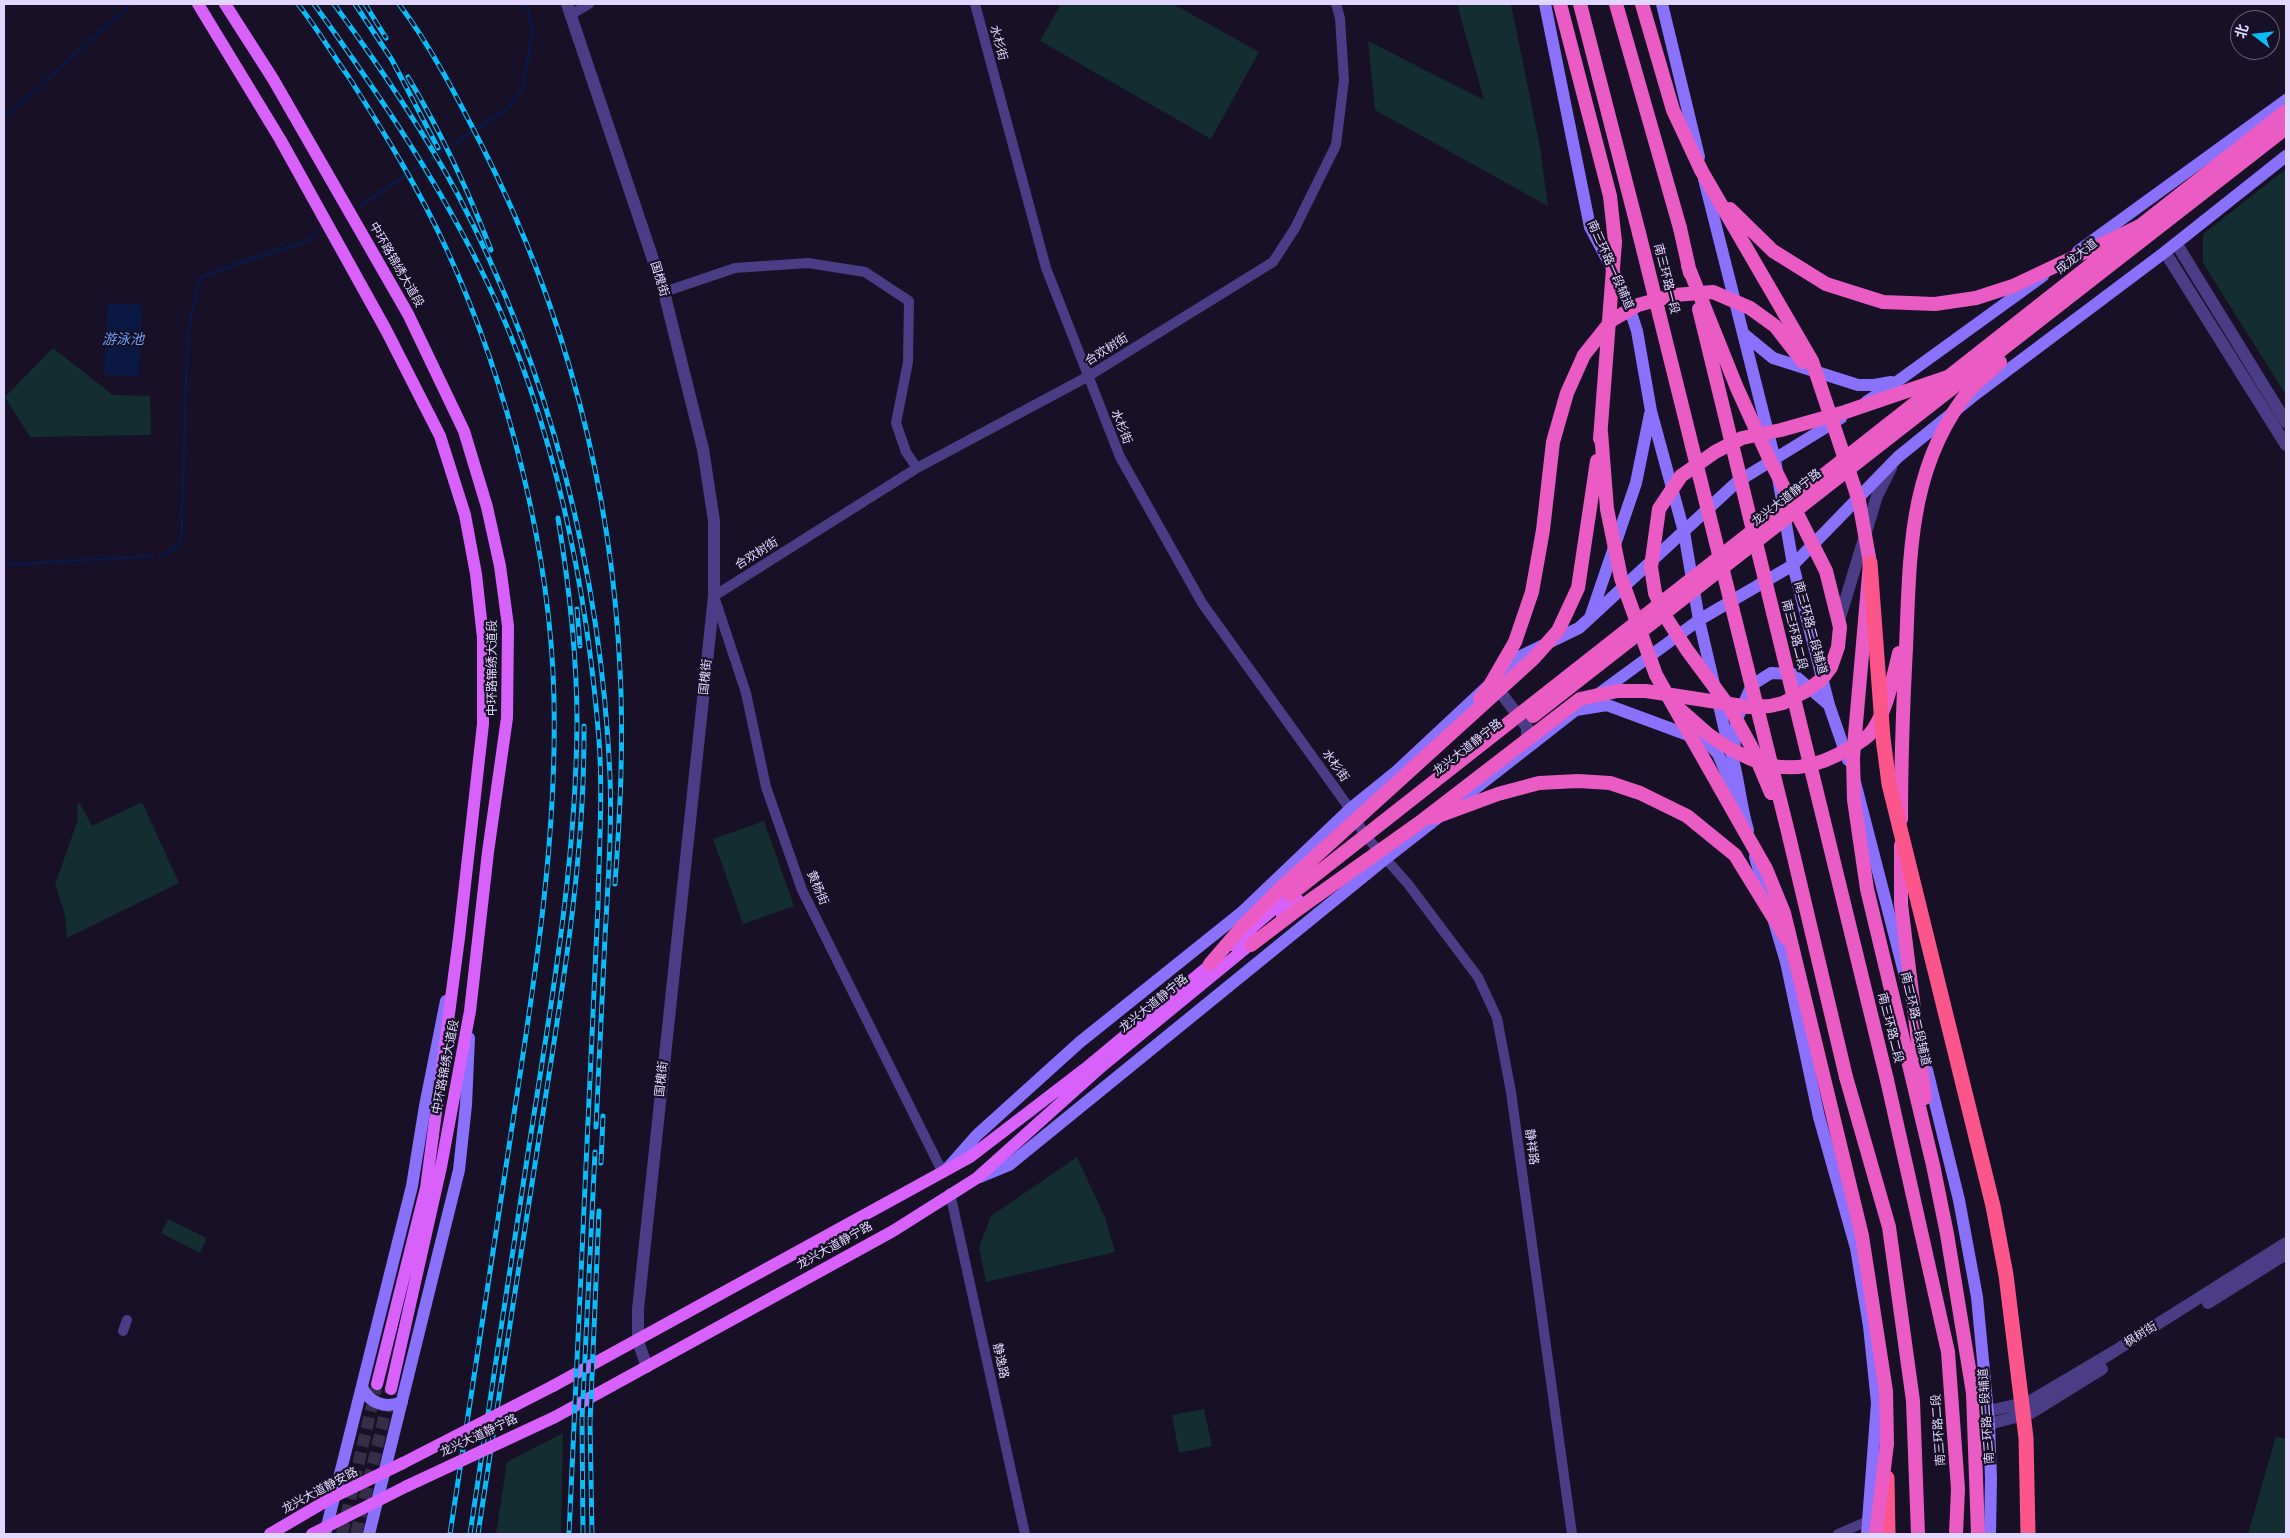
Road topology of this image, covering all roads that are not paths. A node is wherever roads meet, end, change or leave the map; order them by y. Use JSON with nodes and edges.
{"nodes":[{"id":1,"x":198,"y":4,"type":"edge"},
{"id":2,"x":225,"y":4,"type":"edge"},
{"id":3,"x":589,"y":4,"type":"edge"},
{"id":4,"x":975,"y":4,"type":"edge"},
{"id":5,"x":1336,"y":4,"type":"edge"},
{"id":6,"x":1545,"y":4,"type":"edge"},
{"id":7,"x":1560,"y":4,"type":"edge"},
{"id":8,"x":1580,"y":4,"type":"edge"},
{"id":9,"x":1616,"y":4,"type":"edge"},
{"id":10,"x":1662,"y":4,"type":"edge"},
{"id":11,"x":1643,"y":7,"type":"edge"},
{"id":12,"x":569,"y":9,"type":"edge"},
{"id":13,"x":2286,"y":100,"type":"edge"},
{"id":14,"x":2286,"y":110,"type":"edge"},
{"id":15,"x":2286,"y":128,"type":"edge"},
{"id":16,"x":2258,"y":141,"type":"junction"},
{"id":17,"x":2286,"y":156,"type":"edge"},
{"id":18,"x":1700,"y":170,"type":"junction"},
{"id":19,"x":2146,"y":229,"type":"junction"},
{"id":20,"x":2176,"y":243,"type":"junction"},
{"id":21,"x":2165,"y":252,"type":"junction"},
{"id":22,"x":1688,"y":266,"type":"junction"},
{"id":23,"x":664,"y":292,"type":"junction"},
{"id":24,"x":1745,"y":335,"type":"junction"},
{"id":25,"x":1087,"y":377,"type":"junction"},
{"id":26,"x":1948,"y":377,"type":"junction"},
{"id":27,"x":1898,"y":381,"type":"junction"},
{"id":28,"x":1828,"y":404,"type":"junction"},
{"id":29,"x":1651,"y":411,"type":"junction"},
{"id":30,"x":2286,"y":422,"type":"edge"},
{"id":31,"x":1888,"y":431,"type":"junction"},
{"id":32,"x":1601,"y":432,"type":"junction"},
{"id":33,"x":2286,"y":445,"type":"edge"},
{"id":34,"x":1898,"y":457,"type":"junction"},
{"id":35,"x":1775,"y":460,"type":"junction"},
{"id":36,"x":917,"y":468,"type":"junction"},
{"id":37,"x":1684,"y":532,"type":"junction"},
{"id":38,"x":1754,"y":536,"type":"joint"},
{"id":39,"x":1721,"y":562,"type":"joint"},
{"id":40,"x":1870,"y":563,"type":"junction"},
{"id":41,"x":1793,"y":564,"type":"junction"},
{"id":42,"x":714,"y":596,"type":"junction"},
{"id":43,"x":1699,"y":620,"type":"junction"},
{"id":44,"x":1907,"y":622,"type":"junction"},
{"id":45,"x":1579,"y":628,"type":"junction"},
{"id":46,"x":1823,"y":679,"type":"junction"},
{"id":47,"x":1492,"y":681,"type":"junction"},
{"id":48,"x":1670,"y":701,"type":"junction"},
{"id":49,"x":1829,"y":705,"type":"junction"},
{"id":50,"x":1576,"y":710,"type":"junction"},
{"id":51,"x":1456,"y":728,"type":"junction"},
{"id":52,"x":1518,"y":757,"type":"junction"},
{"id":53,"x":1734,"y":760,"type":"junction"},
{"id":54,"x":1350,"y":809,"type":"junction"},
{"id":55,"x":1743,"y":813,"type":"junction"},
{"id":56,"x":1419,"y":823,"type":"junction"},
{"id":57,"x":1788,"y":832,"type":"junction"},
{"id":58,"x":1385,"y":859,"type":"junction"},
{"id":59,"x":1293,"y":897,"type":"junction"},
{"id":60,"x":459,"y":938,"type":"junction"},
{"id":61,"x":1251,"y":946,"type":"joint"},
{"id":62,"x":1210,"y":964,"type":"joint"},
{"id":63,"x":1801,"y":982,"type":"junction"},
{"id":64,"x":470,"y":1011,"type":"junction"},
{"id":65,"x":1933,"y":1165,"type":"junction"},
{"id":66,"x":943,"y":1173,"type":"junction"},
{"id":67,"x":977,"y":1178,"type":"junction"},
{"id":68,"x":950,"y":1193,"type":"junction"},
{"id":69,"x":2286,"y":1243,"type":"edge"},
{"id":70,"x":2286,"y":1254,"type":"edge"},
{"id":71,"x":128,"y":1320,"type":"dead end"},
{"id":72,"x":123,"y":1330,"type":"dead end"},
{"id":73,"x":638,"y":1341,"type":"junction"},
{"id":74,"x":647,"y":1366,"type":"junction"},
{"id":75,"x":377,"y":1384,"type":"tunnel mouth"},
{"id":76,"x":362,"y":1387,"type":"junction"},
{"id":77,"x":391,"y":1389,"type":"tunnel mouth"},
{"id":78,"x":402,"y":1402,"type":"junction"},
{"id":79,"x":1877,"y":1403,"type":"junction"},
{"id":80,"x":1988,"y":1417,"type":"junction"},
{"id":81,"x":1887,"y":1444,"type":"junction"},
{"id":82,"x":384,"y":1473,"type":"junction"},
{"id":83,"x":333,"y":1497,"type":"junction"},
{"id":84,"x":377,"y":1502,"type":"junction"},
{"id":85,"x":1868,"y":1521,"type":"junction"},
{"id":86,"x":325,"y":1530,"type":"edge"},
{"id":87,"x":270,"y":1534,"type":"edge"},
{"id":88,"x":312,"y":1534,"type":"edge"},
{"id":89,"x":369,"y":1534,"type":"edge"},
{"id":90,"x":1025,"y":1534,"type":"edge"},
{"id":91,"x":1572,"y":1534,"type":"edge"},
{"id":92,"x":1838,"y":1534,"type":"edge"},
{"id":93,"x":1867,"y":1534,"type":"edge"},
{"id":94,"x":1876,"y":1534,"type":"edge"},
{"id":95,"x":1882,"y":1534,"type":"edge"},
{"id":96,"x":1888,"y":1534,"type":"edge"},
{"id":97,"x":1918,"y":1534,"type":"edge"},
{"id":98,"x":1956,"y":1534,"type":"edge"},
{"id":99,"x":1978,"y":1534,"type":"edge"},
{"id":100,"x":1990,"y":1534,"type":"edge"},
{"id":101,"x":2028,"y":1534,"type":"edge"}],
"edges":[{"from":1,"to":60,"type":"main road","name":"中环路锦绣大道段"},
{"from":2,"to":64,"type":"main road","name":"中环路锦绣大道段"},
{"from":3,"to":12,"type":"street"},
{"from":4,"to":25,"type":"street","name":"水杉街"},
{"from":5,"to":25,"type":"street","name":"合欢树街"},
{"from":6,"to":29,"type":"main road","name":"南三环路一段辅道"},
{"from":7,"to":32,"type":"highway","bridge":true},
{"from":8,"to":39,"type":"highway","name":"南三环路一段","bridge":true},
{"from":9,"to":22,"type":"highway","name":"南三环路一段","bridge":true},
{"from":10,"to":24,"type":"main road"},
{"from":11,"to":18,"type":"highway"},
{"from":12,"to":23,"type":"street","name":"国槐街"},
{"from":13,"to":27,"type":"main road"},
{"from":14,"to":16,"type":"highway","name":"成龙大道"},
{"from":15,"to":16,"type":"highway","name":"成龙大道"},
{"from":16,"to":19,"type":"highway","name":"成龙大道"},
{"from":17,"to":20,"type":"main road"},
{"from":18,"to":19,"type":"highway","bridge":true},
{"from":18,"to":28,"type":"highway","bridge":true},
{"from":19,"to":26,"type":"highway","name":"成龙大道","bridge":true},
{"from":19,"to":31,"type":"highway","name":"成龙大道"},
{"from":19,"to":44,"type":"highway","bridge":true},
{"from":20,"to":21,"type":"main road"},
{"from":20,"to":30,"type":"street"},
{"from":21,"to":33,"type":"street"},
{"from":21,"to":34,"type":"main road"},
{"from":22,"to":38,"type":"highway","name":"南三环路一段","bridge":true},
{"from":22,"to":56,"type":"highway","bridge":true},
{"from":23,"to":36,"type":"street"},
{"from":23,"to":42,"type":"street","name":"国槐街"},
{"from":24,"to":27,"type":"main road"},
{"from":24,"to":35,"type":"main road"},
{"from":25,"to":36,"type":"street","name":"合欢树街"},
{"from":25,"to":54,"type":"street","name":"水杉街"},
{"from":26,"to":31,"type":"highway","name":"成龙大道","bridge":true},
{"from":26,"to":57,"type":"highway","bridge":true},
{"from":27,"to":35,"type":"main road"},
{"from":28,"to":40,"type":"highway","bridge":true},
{"from":28,"to":51,"type":"highway","bridge":true},
{"from":29,"to":37,"type":"main road","name":"南三环路一段辅道"},
{"from":29,"to":45,"type":"main road"},
{"from":31,"to":59,"type":"highway","name":"龙兴大道静宁路","bridge":true},
{"from":32,"to":48,"type":"highway","bridge":true},
{"from":32,"to":51,"type":"highway","bridge":true},
{"from":34,"to":41,"type":"main road"},
{"from":34,"to":46,"type":"street"},
{"from":35,"to":37,"type":"main road"},
{"from":35,"to":41,"type":"main road","name":"南三环路二段辅道"},
{"from":36,"to":42,"type":"street","name":"合欢树街"},
{"from":37,"to":43,"type":"main road","name":"南三环路一段辅道"},
{"from":37,"to":45,"type":"main road"},
{"from":38,"to":98,"type":"highway","name":"南三环路二段","bridge":true},
{"from":39,"to":57,"type":"highway","name":"南三环路二段","bridge":true},
{"from":40,"to":65,"type":"highway","bridge":true},
{"from":40,"to":101,"type":"highway","bridge":true},
{"from":41,"to":43,"type":"main road"},
{"from":41,"to":46,"type":"main road","name":"南三环路二段辅道"},
{"from":42,"to":66,"type":"street","name":"黄杨街"},
{"from":42,"to":73,"type":"street","name":"国槐街"},
{"from":43,"to":50,"type":"main road"},
{"from":43,"to":53,"type":"main road"},
{"from":44,"to":48,"type":"highway","bridge":true},
{"from":44,"to":65,"type":"highway","bridge":true},
{"from":45,"to":47,"type":"main road"},
{"from":46,"to":49,"type":"main road","name":"南三环路二段辅道"},
{"from":47,"to":52,"type":"street"},
{"from":47,"to":54,"type":"main road"},
{"from":48,"to":63,"type":"highway","bridge":true},
{"from":49,"to":53,"type":"main road"},
{"from":49,"to":80,"type":"main road","name":"南三环路二段辅道"},
{"from":50,"to":52,"type":"main road"},
{"from":50,"to":55,"type":"main road"},
{"from":51,"to":59,"type":"highway","bridge":true},
{"from":52,"to":58,"type":"main road"},
{"from":53,"to":55,"type":"main road"},
{"from":54,"to":58,"type":"street","name":"静祥路"},
{"from":54,"to":66,"type":"main road"},
{"from":55,"to":79,"type":"main road"},
{"from":56,"to":59,"type":"highway","bridge":true},
{"from":56,"to":63,"type":"highway","bridge":true},
{"from":57,"to":97,"type":"highway","name":"南三环路二段","bridge":true},
{"from":58,"to":67,"type":"main road"},
{"from":58,"to":91,"type":"street","name":"静祥路"},
{"from":59,"to":61,"type":"highway"},
{"from":59,"to":62,"type":"highway"},
{"from":60,"to":75,"type":"main road","name":"中环路锦绣大道段"},
{"from":60,"to":76,"type":"main road"},
{"from":61,"to":67,"type":"main road","name":"龙兴大道静宁路"},
{"from":62,"to":66,"type":"main road","name":"龙兴大道静宁路"},
{"from":63,"to":81,"type":"highway","bridge":true},
{"from":64,"to":77,"type":"main road","name":"中环路锦绣大道段"},
{"from":64,"to":78,"type":"main road"},
{"from":65,"to":99,"type":"highway","bridge":true},
{"from":66,"to":73,"type":"main road","name":"龙兴大道静宁路"},
{"from":67,"to":68,"type":"main road","name":"龙兴大道静宁路"},
{"from":68,"to":74,"type":"main road","name":"龙兴大道静宁路"},
{"from":68,"to":90,"type":"street","name":"静逸路"},
{"from":69,"to":80,"type":"street","name":"枫树街"},
{"from":70,"to":80,"type":"street","name":"枫树街"},
{"from":71,"to":72,"type":"street"},
{"from":73,"to":74,"type":"street","name":"国槐街"},
{"from":73,"to":82,"type":"main road","name":"龙兴大道静宁路","bridge":true},
{"from":74,"to":84,"type":"main road","name":"龙兴大道静宁路","bridge":true},
{"from":76,"to":78,"type":"main road"},
{"from":76,"to":83,"type":"main road"},
{"from":78,"to":82,"type":"main road"},
{"from":79,"to":85,"type":"main road"},
{"from":79,"to":95,"type":"street"},
{"from":80,"to":100,"type":"main road","name":"南三环路二段辅道"},
{"from":81,"to":94,"type":"highway","bridge":true},
{"from":81,"to":96,"type":"highway","bridge":true},
{"from":82,"to":83,"type":"main road","name":"龙兴大道静安路"},
{"from":82,"to":84,"type":"main road"},
{"from":83,"to":86,"type":"main road"},
{"from":83,"to":87,"type":"main road","name":"龙兴大道静安路"},
{"from":84,"to":86,"type":"main road"},
{"from":84,"to":89,"type":"main road"},
{"from":85,"to":92,"type":"street"},
{"from":85,"to":93,"type":"main road"},
{"from":86,"to":88,"type":"main road"}]}
